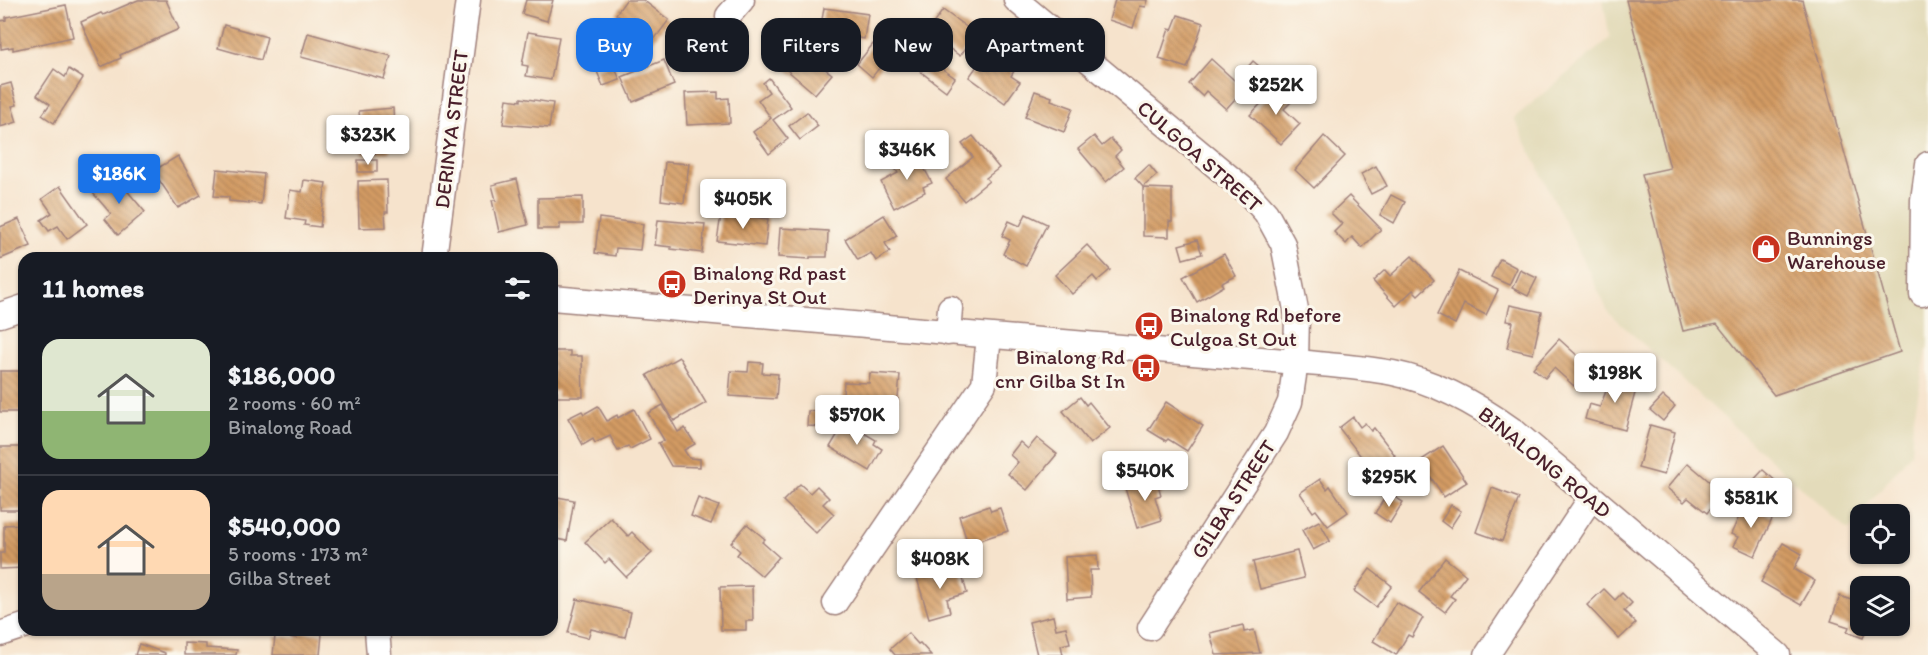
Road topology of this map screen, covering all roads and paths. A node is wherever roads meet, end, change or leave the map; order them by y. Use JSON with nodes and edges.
{"nodes":[{"id":1,"x":468,"y":0,"type":"edge"},
{"id":2,"x":1016,"y":0,"type":"edge"},
{"id":3,"x":1928,"y":164,"type":"edge"},
{"id":4,"x":435,"y":252,"type":"edge"},
{"id":5,"x":1922,"y":294,"type":"dead end"},
{"id":6,"x":558,"y":299,"type":"edge"},
{"id":7,"x":950,"y":308,"type":"dead end"},
{"id":8,"x":18,"y":309,"type":"edge"},
{"id":9,"x":0,"y":315,"type":"edge"},
{"id":10,"x":948,"y":333,"type":"junction"},
{"id":11,"x":989,"y":337,"type":"junction"},
{"id":12,"x":1296,"y":362,"type":"junction"},
{"id":13,"x":1592,"y":498,"type":"junction"},
{"id":14,"x":835,"y":603,"type":"dead end"},
{"id":15,"x":18,"y":628,"type":"edge"},
{"id":16,"x":1150,"y":628,"type":"dead end"},
{"id":17,"x":0,"y":634,"type":"edge"},
{"id":18,"x":377,"y":636,"type":"edge"},
{"id":19,"x":1751,"y":646,"type":"edge"},
{"id":20,"x":379,"y":655,"type":"edge"},
{"id":21,"x":1487,"y":655,"type":"edge"},
{"id":22,"x":1778,"y":655,"type":"edge"}],
"edges":[{"from":1,"to":4,"type":"street","name":"DERINYA STREET"},
{"from":2,"to":12,"type":"street","name":"CULGOA STREET"},
{"from":3,"to":5,"type":"street"},
{"from":6,"to":10,"type":"street","name":"BINALONG ROAD"},
{"from":7,"to":10,"type":"street"},
{"from":8,"to":9,"type":"street"},
{"from":10,"to":11,"type":"street","name":"BINALONG ROAD"},
{"from":11,"to":12,"type":"street","name":"BINALONG ROAD"},
{"from":11,"to":14,"type":"street"},
{"from":12,"to":13,"type":"street","name":"BINALONG ROAD"},
{"from":12,"to":16,"type":"street","name":"GILBA STREET"},
{"from":13,"to":19,"type":"street","name":"BINALONG ROAD"},
{"from":13,"to":21,"type":"street"},
{"from":15,"to":17,"type":"street"},
{"from":18,"to":20,"type":"street"},
{"from":19,"to":22,"type":"street","name":"BINALONG ROAD"}]}
